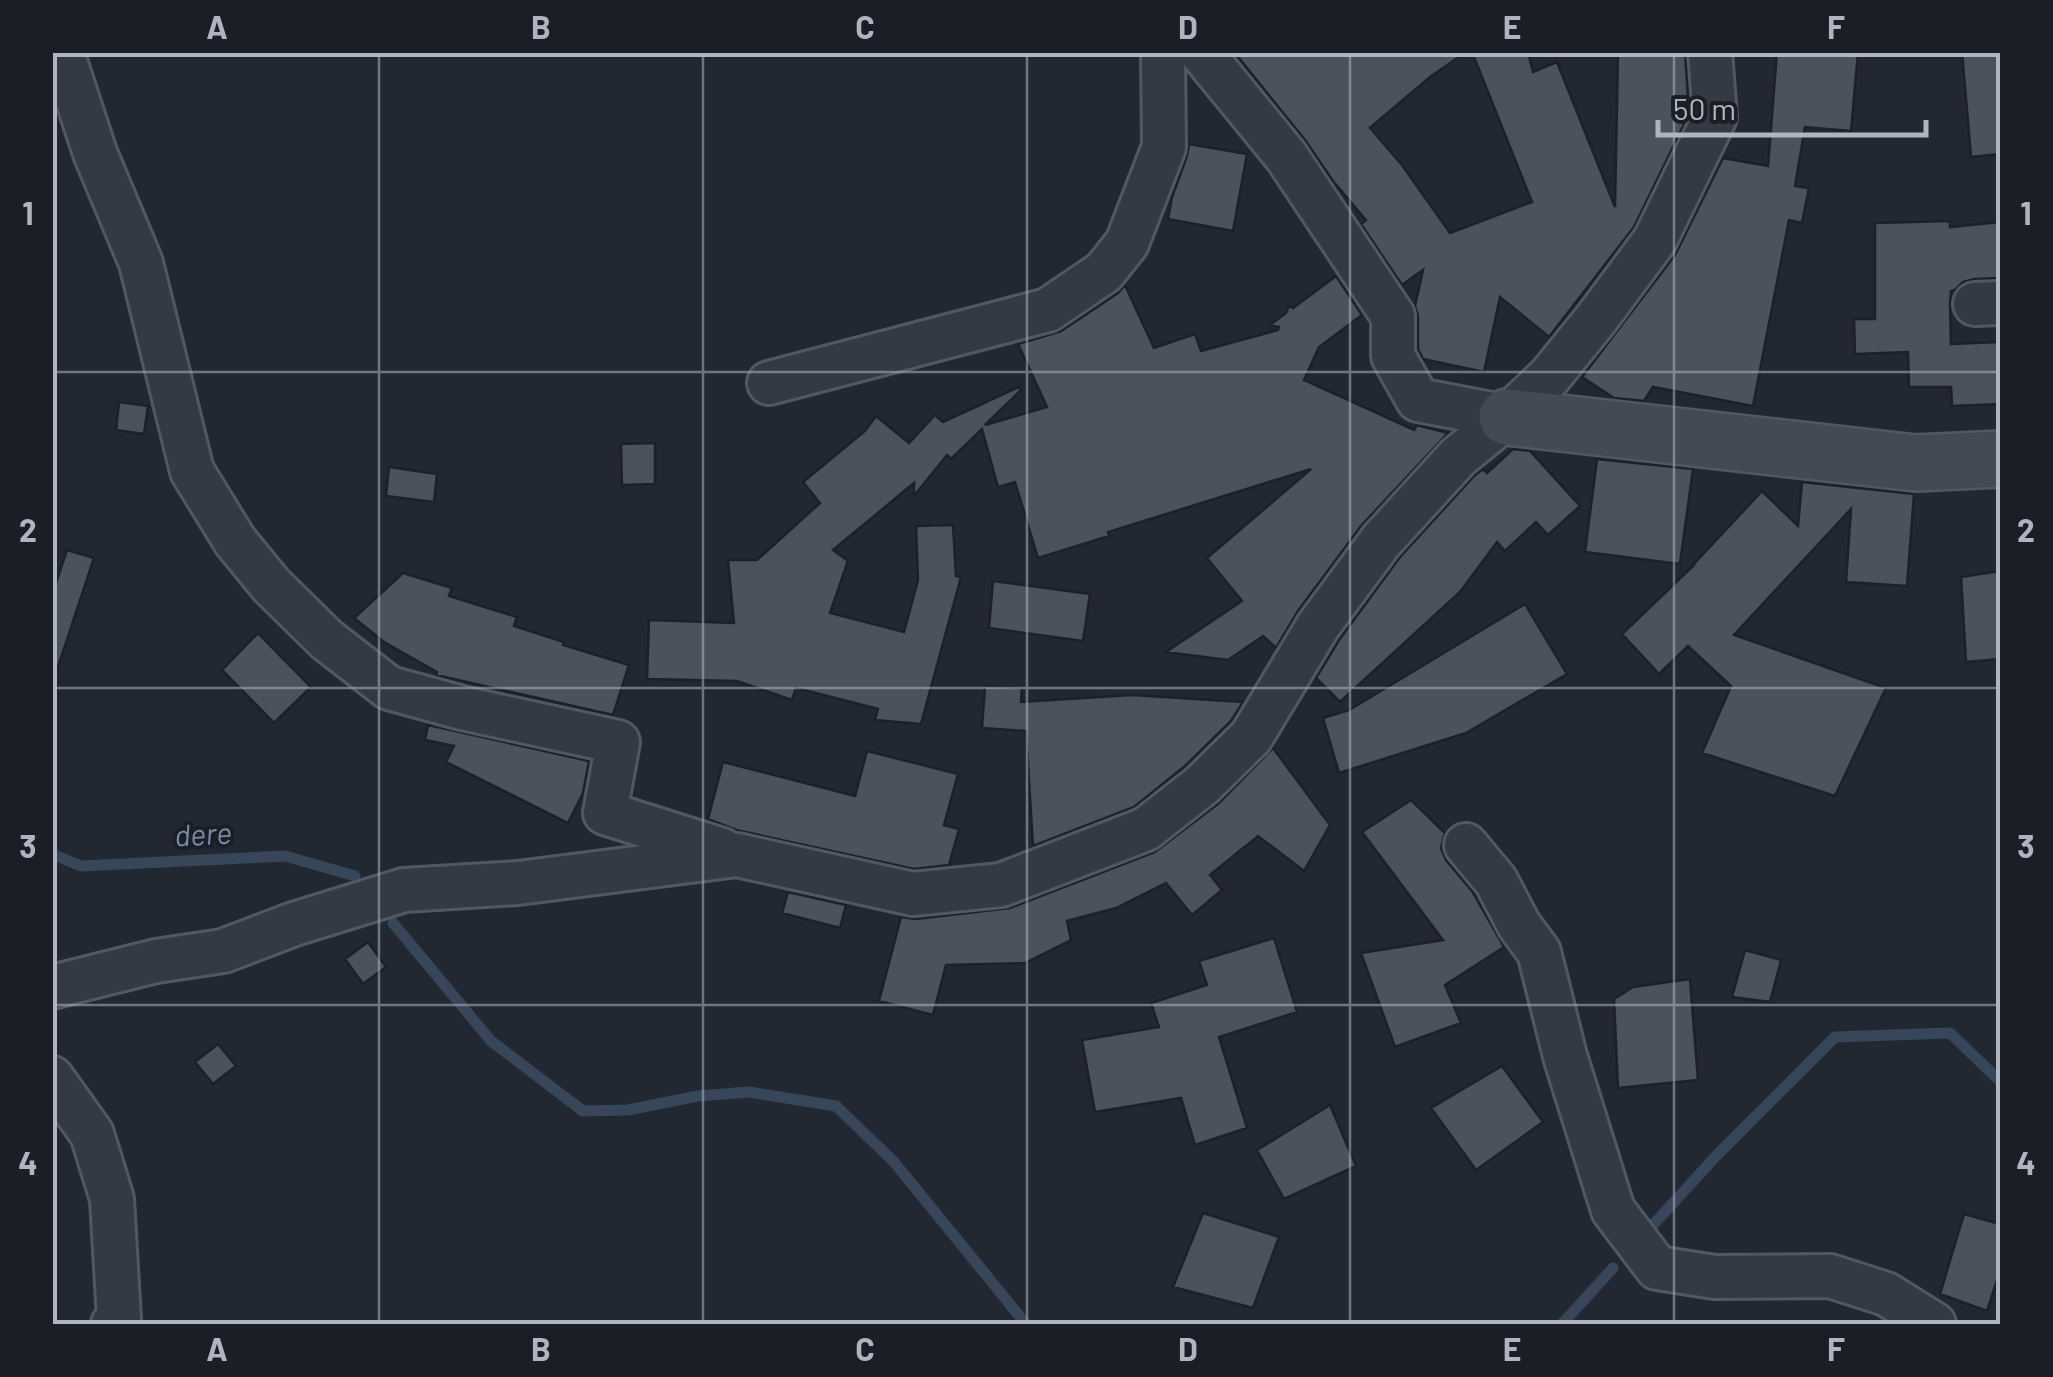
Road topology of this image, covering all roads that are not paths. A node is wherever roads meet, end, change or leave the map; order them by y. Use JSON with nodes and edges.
{"nodes":[{"id":1,"x":62,"y":52,"type":"edge"},
{"id":2,"x":1163,"y":52,"type":"edge"},
{"id":3,"x":1201,"y":52,"type":"edge"},
{"id":4,"x":1710,"y":52,"type":"edge"},
{"id":5,"x":769,"y":383,"type":"dead end"},
{"id":6,"x":1507,"y":417,"type":"junction"},
{"id":7,"x":2000,"y":460,"type":"edge"},
{"id":8,"x":1466,"y":846,"type":"dead end"},
{"id":9,"x":737,"y":855,"type":"junction"},
{"id":10,"x":52,"y":987,"type":"edge"},
{"id":11,"x":52,"y":1078,"type":"edge"},
{"id":12,"x":113,"y":1324,"type":"edge"},
{"id":13,"x":1934,"y":1324,"type":"edge"}],
"edges":[{"from":1,"to":9,"type":"street"},
{"from":2,"to":5,"type":"street"},
{"from":3,"to":6,"type":"street"},
{"from":4,"to":6,"type":"street"},
{"from":6,"to":7,"type":"street"},
{"from":6,"to":9,"type":"street"},
{"from":8,"to":13,"type":"street"},
{"from":9,"to":10,"type":"street"},
{"from":11,"to":12,"type":"street"}]}
